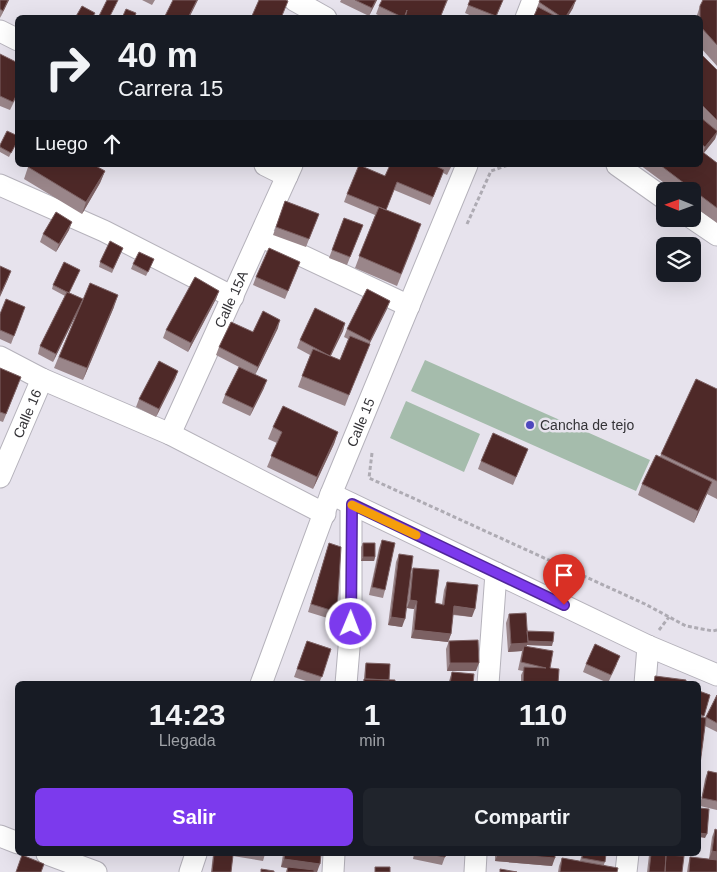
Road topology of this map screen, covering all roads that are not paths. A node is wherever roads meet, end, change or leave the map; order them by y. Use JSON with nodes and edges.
{"nodes":[{"id":1,"x":533,"y":0,"type":"edge"},
{"id":2,"x":297,"y":1,"type":"edge"},
{"id":3,"x":321,"y":15,"type":"edge"},
{"id":4,"x":527,"y":15,"type":"edge"},
{"id":5,"x":0,"y":31,"type":"edge"},
{"id":6,"x":15,"y":38,"type":"edge"},
{"id":7,"x":275,"y":167,"type":"edge"},
{"id":8,"x":467,"y":167,"type":"edge"},
{"id":9,"x":619,"y":167,"type":"edge"},
{"id":10,"x":290,"y":170,"type":"edge"},
{"id":11,"x":0,"y":185,"type":"edge"},
{"id":12,"x":656,"y":193,"type":"edge"},
{"id":13,"x":701,"y":224,"type":"edge"},
{"id":14,"x":717,"y":235,"type":"edge"},
{"id":15,"x":260,"y":236,"type":"junction"},
{"id":16,"x":233,"y":297,"type":"junction"},
{"id":17,"x":409,"y":306,"type":"junction"},
{"id":18,"x":0,"y":358,"type":"edge"},
{"id":19,"x":42,"y":379,"type":"junction"},
{"id":20,"x":170,"y":434,"type":"junction"},
{"id":21,"x":5,"y":456,"type":"edge"},
{"id":22,"x":0,"y":477,"type":"edge"},
{"id":23,"x":328,"y":504,"type":"junction"},
{"id":24,"x":352,"y":504,"type":"junction"},
{"id":25,"x":496,"y":573,"type":"junction"},
{"id":26,"x":648,"y":646,"type":"junction"},
{"id":27,"x":717,"y":675,"type":"edge"},
{"id":28,"x":262,"y":681,"type":"edge"},
{"id":29,"x":346,"y":681,"type":"edge"},
{"id":30,"x":488,"y":681,"type":"edge"},
{"id":31,"x":645,"y":681,"type":"edge"},
{"id":32,"x":0,"y":836,"type":"edge"},
{"id":33,"x":15,"y":841,"type":"edge"},
{"id":34,"x":52,"y":856,"type":"edge"},
{"id":35,"x":195,"y":856,"type":"edge"},
{"id":36,"x":334,"y":856,"type":"edge"},
{"id":37,"x":476,"y":856,"type":"edge"},
{"id":38,"x":628,"y":856,"type":"edge"},
{"id":39,"x":96,"y":872,"type":"edge"},
{"id":40,"x":190,"y":872,"type":"edge"},
{"id":41,"x":333,"y":872,"type":"edge"},
{"id":42,"x":475,"y":872,"type":"edge"},
{"id":43,"x":626,"y":872,"type":"edge"}],
"edges":[{"from":1,"to":4,"type":"street"},
{"from":2,"to":3,"type":"street"},
{"from":5,"to":6,"type":"street"},
{"from":7,"to":10,"type":"street"},
{"from":8,"to":17,"type":"street","name":"Calle 15"},
{"from":9,"to":12,"type":"street"},
{"from":10,"to":15,"type":"street","name":"Calle 15A"},
{"from":11,"to":16,"type":"street"},
{"from":13,"to":14,"type":"street"},
{"from":15,"to":16,"type":"street","name":"Calle 15A"},
{"from":15,"to":17,"type":"street"},
{"from":16,"to":20,"type":"street","name":"Calle 15A"},
{"from":17,"to":23,"type":"street","name":"Calle 15"},
{"from":18,"to":19,"type":"street"},
{"from":19,"to":20,"type":"street"},
{"from":19,"to":21,"type":"street","name":"Calle 16"},
{"from":20,"to":23,"type":"street"},
{"from":21,"to":22,"type":"street","name":"Calle 16"},
{"from":23,"to":24,"type":"street"},
{"from":23,"to":28,"type":"street","name":"Calle 15"},
{"from":24,"to":25,"type":"street"},
{"from":24,"to":29,"type":"street"},
{"from":25,"to":26,"type":"street"},
{"from":25,"to":30,"type":"street"},
{"from":26,"to":27,"type":"street"},
{"from":26,"to":31,"type":"street"},
{"from":32,"to":33,"type":"street"},
{"from":34,"to":39,"type":"street"},
{"from":35,"to":40,"type":"street"},
{"from":36,"to":41,"type":"street"},
{"from":37,"to":42,"type":"street"},
{"from":38,"to":43,"type":"street"}]}
